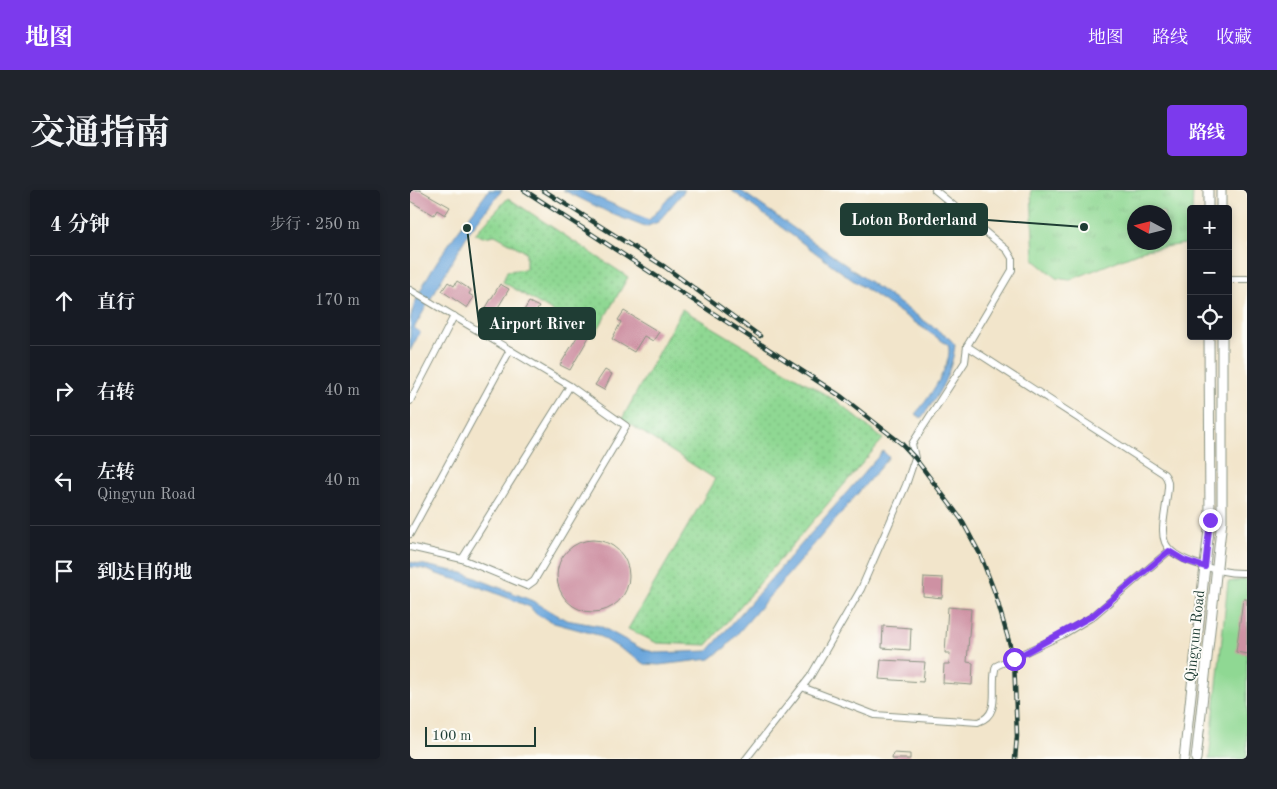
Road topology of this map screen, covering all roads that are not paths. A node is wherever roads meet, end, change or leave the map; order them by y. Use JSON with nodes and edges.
{"nodes":[{"id":1,"x":934,"y":190,"type":"edge"},
{"id":2,"x":1208,"y":190,"type":"edge"},
{"id":3,"x":1221,"y":190,"type":"edge"},
{"id":4,"x":1208,"y":205,"type":"edge"},
{"id":5,"x":1221,"y":205,"type":"edge"},
{"id":6,"x":1232,"y":279,"type":"edge"},
{"id":7,"x":1247,"y":279,"type":"edge"},
{"id":8,"x":410,"y":290,"type":"edge"},
{"id":9,"x":454,"y":316,"type":"junction"},
{"id":10,"x":1208,"y":340,"type":"edge"},
{"id":11,"x":1222,"y":340,"type":"edge"},
{"id":12,"x":967,"y":346,"type":"junction"},
{"id":13,"x":510,"y":350,"type":"junction"},
{"id":14,"x":570,"y":386,"type":"junction"},
{"id":15,"x":410,"y":401,"type":"edge"},
{"id":16,"x":410,"y":534,"type":"edge"},
{"id":17,"x":410,"y":547,"type":"edge"},
{"id":18,"x":1169,"y":551,"type":"junction"},
{"id":19,"x":462,"y":559,"type":"junction"},
{"id":20,"x":1205,"y":567,"type":"junction"},
{"id":21,"x":1217,"y":571,"type":"junction"},
{"id":22,"x":1247,"y":573,"type":"edge"},
{"id":23,"x":802,"y":687,"type":"junction"},
{"id":24,"x":746,"y":759,"type":"edge"},
{"id":25,"x":1184,"y":759,"type":"edge"},
{"id":26,"x":1196,"y":759,"type":"edge"}],
"edges":[{"from":1,"to":12,"type":"street"},
{"from":2,"to":4,"type":"street"},
{"from":3,"to":5,"type":"street"},
{"from":6,"to":7,"type":"street"},
{"from":8,"to":9,"type":"street"},
{"from":9,"to":13,"type":"street"},
{"from":9,"to":15,"type":"street"},
{"from":10,"to":20,"type":"street","name":"Qingyun Road"},
{"from":11,"to":21,"type":"street","name":"Qingyun Road"},
{"from":12,"to":18,"type":"street"},
{"from":12,"to":23,"type":"street"},
{"from":13,"to":14,"type":"street"},
{"from":13,"to":16,"type":"street"},
{"from":14,"to":19,"type":"street"},
{"from":14,"to":19,"type":"street"},
{"from":17,"to":19,"type":"street"},
{"from":18,"to":20,"type":"street"},
{"from":18,"to":23,"type":"street"},
{"from":20,"to":21,"type":"street"},
{"from":20,"to":25,"type":"street","name":"Qingyun Road"},
{"from":21,"to":22,"type":"street"},
{"from":21,"to":26,"type":"street","name":"Qingyun Road"},
{"from":23,"to":24,"type":"street"}]}
